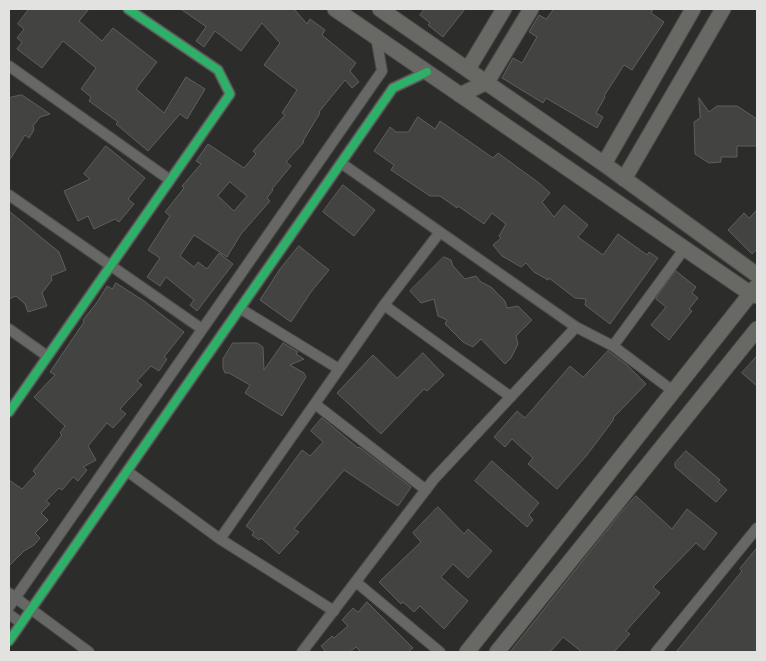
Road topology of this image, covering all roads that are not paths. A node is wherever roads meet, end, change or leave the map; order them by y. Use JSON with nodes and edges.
{"nodes":[{"id":1,"x":128,"y":9,"type":"edge"},
{"id":2,"x":336,"y":9,"type":"edge"},
{"id":3,"x":380,"y":9,"type":"edge"},
{"id":4,"x":504,"y":9,"type":"edge"},
{"id":5,"x":531,"y":9,"type":"edge"},
{"id":6,"x":693,"y":9,"type":"edge"},
{"id":7,"x":723,"y":9,"type":"edge"},
{"id":8,"x":376,"y":37,"type":"junction"},
{"id":9,"x":9,"y":66,"type":"edge"},
{"id":10,"x":468,"y":69,"type":"junction"},
{"id":11,"x":427,"y":72,"type":"junction"},
{"id":12,"x":487,"y":82,"type":"junction"},
{"id":13,"x":460,"y":95,"type":"junction"},
{"id":14,"x":341,"y":163,"type":"junction"},
{"id":15,"x":604,"y":164,"type":"junction"},
{"id":16,"x":624,"y":179,"type":"junction"},
{"id":17,"x":170,"y":180,"type":"junction"},
{"id":18,"x":9,"y":195,"type":"edge"},
{"id":19,"x":440,"y":232,"type":"junction"},
{"id":20,"x":685,"y":248,"type":"junction"},
{"id":21,"x":111,"y":265,"type":"junction"},
{"id":22,"x":757,"y":275,"type":"edge"},
{"id":23,"x":755,"y":292,"type":"edge"},
{"id":24,"x":384,"y":305,"type":"junction"},
{"id":25,"x":241,"y":309,"type":"junction"},
{"id":26,"x":576,"y":326,"type":"junction"},
{"id":27,"x":9,"y":329,"type":"edge"},
{"id":28,"x":202,"y":329,"type":"junction"},
{"id":29,"x":757,"y":329,"type":"edge"},
{"id":30,"x":613,"y":346,"type":"junction"},
{"id":31,"x":47,"y":356,"type":"junction"},
{"id":32,"x":339,"y":369,"type":"junction"},
{"id":33,"x":673,"y":391,"type":"junction"},
{"id":34,"x":511,"y":397,"type":"junction"},
{"id":35,"x":315,"y":404,"type":"junction"},
{"id":36,"x":9,"y":412,"type":"edge"},
{"id":37,"x":127,"y":471,"type":"junction"},
{"id":38,"x":426,"y":490,"type":"junction"},
{"id":39,"x":757,"y":528,"type":"edge"},
{"id":40,"x":220,"y":540,"type":"junction"},
{"id":41,"x":356,"y":582,"type":"junction"},
{"id":42,"x":12,"y":595,"type":"edge"},
{"id":43,"x":9,"y":607,"type":"edge"},
{"id":44,"x":31,"y":608,"type":"junction"},
{"id":45,"x":334,"y":611,"type":"junction"},
{"id":46,"x":9,"y":614,"type":"edge"},
{"id":47,"x":21,"y":623,"type":"junction"},
{"id":48,"x":9,"y":641,"type":"edge"},
{"id":49,"x":89,"y":652,"type":"edge"},
{"id":50,"x":302,"y":652,"type":"edge"},
{"id":51,"x":440,"y":652,"type":"edge"},
{"id":52,"x":467,"y":652,"type":"edge"},
{"id":53,"x":497,"y":652,"type":"edge"},
{"id":54,"x":656,"y":652,"type":"edge"}],
"edges":[{"from":1,"to":17,"type":"street"},
{"from":2,"to":8,"type":"street"},
{"from":3,"to":10,"type":"street"},
{"from":4,"to":10,"type":"street"},
{"from":5,"to":12,"type":"street"},
{"from":6,"to":15,"type":"street"},
{"from":7,"to":16,"type":"street"},
{"from":8,"to":11,"type":"street"},
{"from":8,"to":28,"type":"street"},
{"from":9,"to":17,"type":"street"},
{"from":10,"to":12,"type":"street"},
{"from":11,"to":13,"type":"street"},
{"from":11,"to":14,"type":"street"},
{"from":12,"to":13,"type":"street"},
{"from":12,"to":15,"type":"street"},
{"from":13,"to":20,"type":"street"},
{"from":14,"to":19,"type":"street"},
{"from":14,"to":25,"type":"street"},
{"from":15,"to":16,"type":"street"},
{"from":16,"to":22,"type":"street"},
{"from":17,"to":21,"type":"street"},
{"from":18,"to":21,"type":"street"},
{"from":19,"to":24,"type":"street"},
{"from":19,"to":26,"type":"street"},
{"from":20,"to":23,"type":"street"},
{"from":20,"to":30,"type":"street"},
{"from":21,"to":28,"type":"street"},
{"from":21,"to":31,"type":"street"},
{"from":23,"to":33,"type":"street"},
{"from":24,"to":32,"type":"street"},
{"from":24,"to":34,"type":"street"},
{"from":25,"to":32,"type":"street"},
{"from":25,"to":37,"type":"street"},
{"from":26,"to":30,"type":"street"},
{"from":26,"to":34,"type":"street"},
{"from":27,"to":31,"type":"street"},
{"from":28,"to":42,"type":"street"},
{"from":29,"to":53,"type":"street"},
{"from":30,"to":33,"type":"street"},
{"from":31,"to":36,"type":"street"},
{"from":32,"to":35,"type":"street"},
{"from":33,"to":52,"type":"street"},
{"from":34,"to":38,"type":"street"},
{"from":35,"to":38,"type":"street"},
{"from":35,"to":40,"type":"street"},
{"from":37,"to":40,"type":"street"},
{"from":37,"to":44,"type":"street"},
{"from":38,"to":41,"type":"street"},
{"from":39,"to":54,"type":"street"},
{"from":40,"to":45,"type":"street"},
{"from":41,"to":45,"type":"street"},
{"from":41,"to":51,"type":"street"},
{"from":42,"to":43,"type":"street"},
{"from":42,"to":44,"type":"street"},
{"from":44,"to":47,"type":"street"},
{"from":44,"to":49,"type":"street"},
{"from":45,"to":50,"type":"street"},
{"from":46,"to":47,"type":"street"},
{"from":47,"to":48,"type":"street"}]}
